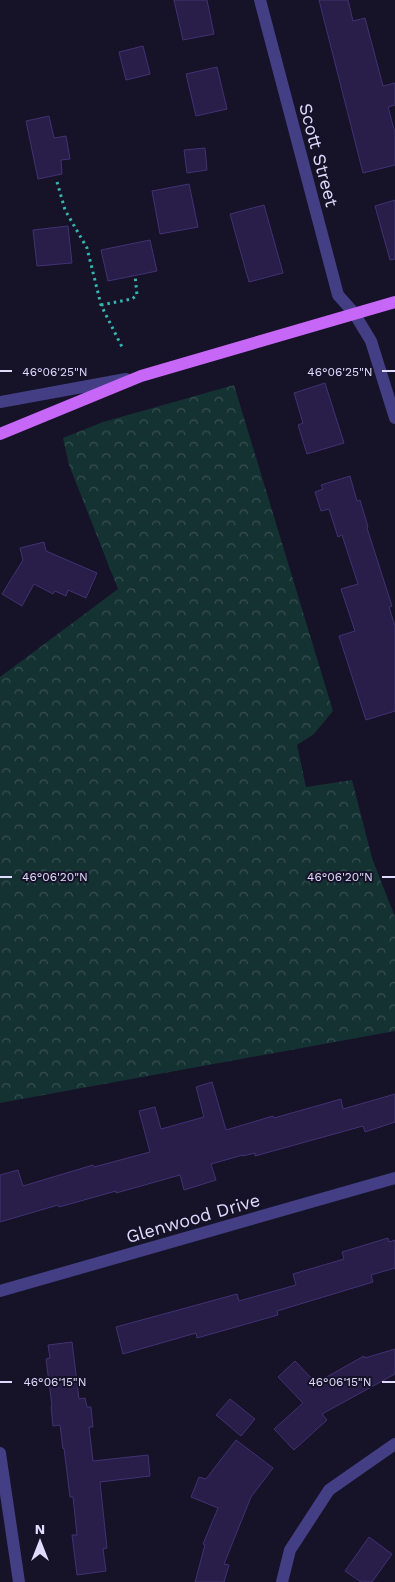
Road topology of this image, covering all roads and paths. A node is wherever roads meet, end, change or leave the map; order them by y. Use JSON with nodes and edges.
{"nodes":[{"id":1,"x":260,"y":0,"type":"edge"},
{"id":2,"x":58,"y":182,"type":"dead end"},
{"id":3,"x":135,"y":276,"type":"dead end"},
{"id":4,"x":395,"y":302,"type":"edge"},
{"id":5,"x":102,"y":304,"type":"junction"},
{"id":6,"x":354,"y":313,"type":"junction"},
{"id":7,"x":123,"y":349,"type":"dead end"},
{"id":8,"x":141,"y":376,"type":"junction"},
{"id":9,"x":0,"y":402,"type":"edge"},
{"id":10,"x":395,"y":418,"type":"edge"},
{"id":11,"x":0,"y":434,"type":"edge"},
{"id":12,"x":395,"y":1178,"type":"edge"},
{"id":13,"x":0,"y":1291,"type":"edge"},
{"id":14,"x":395,"y":1444,"type":"edge"},
{"id":15,"x":0,"y":1453,"type":"edge"},
{"id":16,"x":19,"y":1582,"type":"edge"},
{"id":17,"x":282,"y":1582,"type":"edge"}],
"edges":[{"from":1,"to":6,"type":"street","name":"Scott Street"},
{"from":2,"to":5,"type":"path"},
{"from":3,"to":5,"type":"path"},
{"from":4,"to":6,"type":"main road"},
{"from":5,"to":7,"type":"path"},
{"from":6,"to":8,"type":"main road"},
{"from":6,"to":10,"type":"street","name":"Scott Street"},
{"from":8,"to":9,"type":"street"},
{"from":8,"to":11,"type":"main road"},
{"from":12,"to":13,"type":"street","name":"Glenwood Drive"},
{"from":14,"to":17,"type":"street"},
{"from":15,"to":16,"type":"street"}]}
